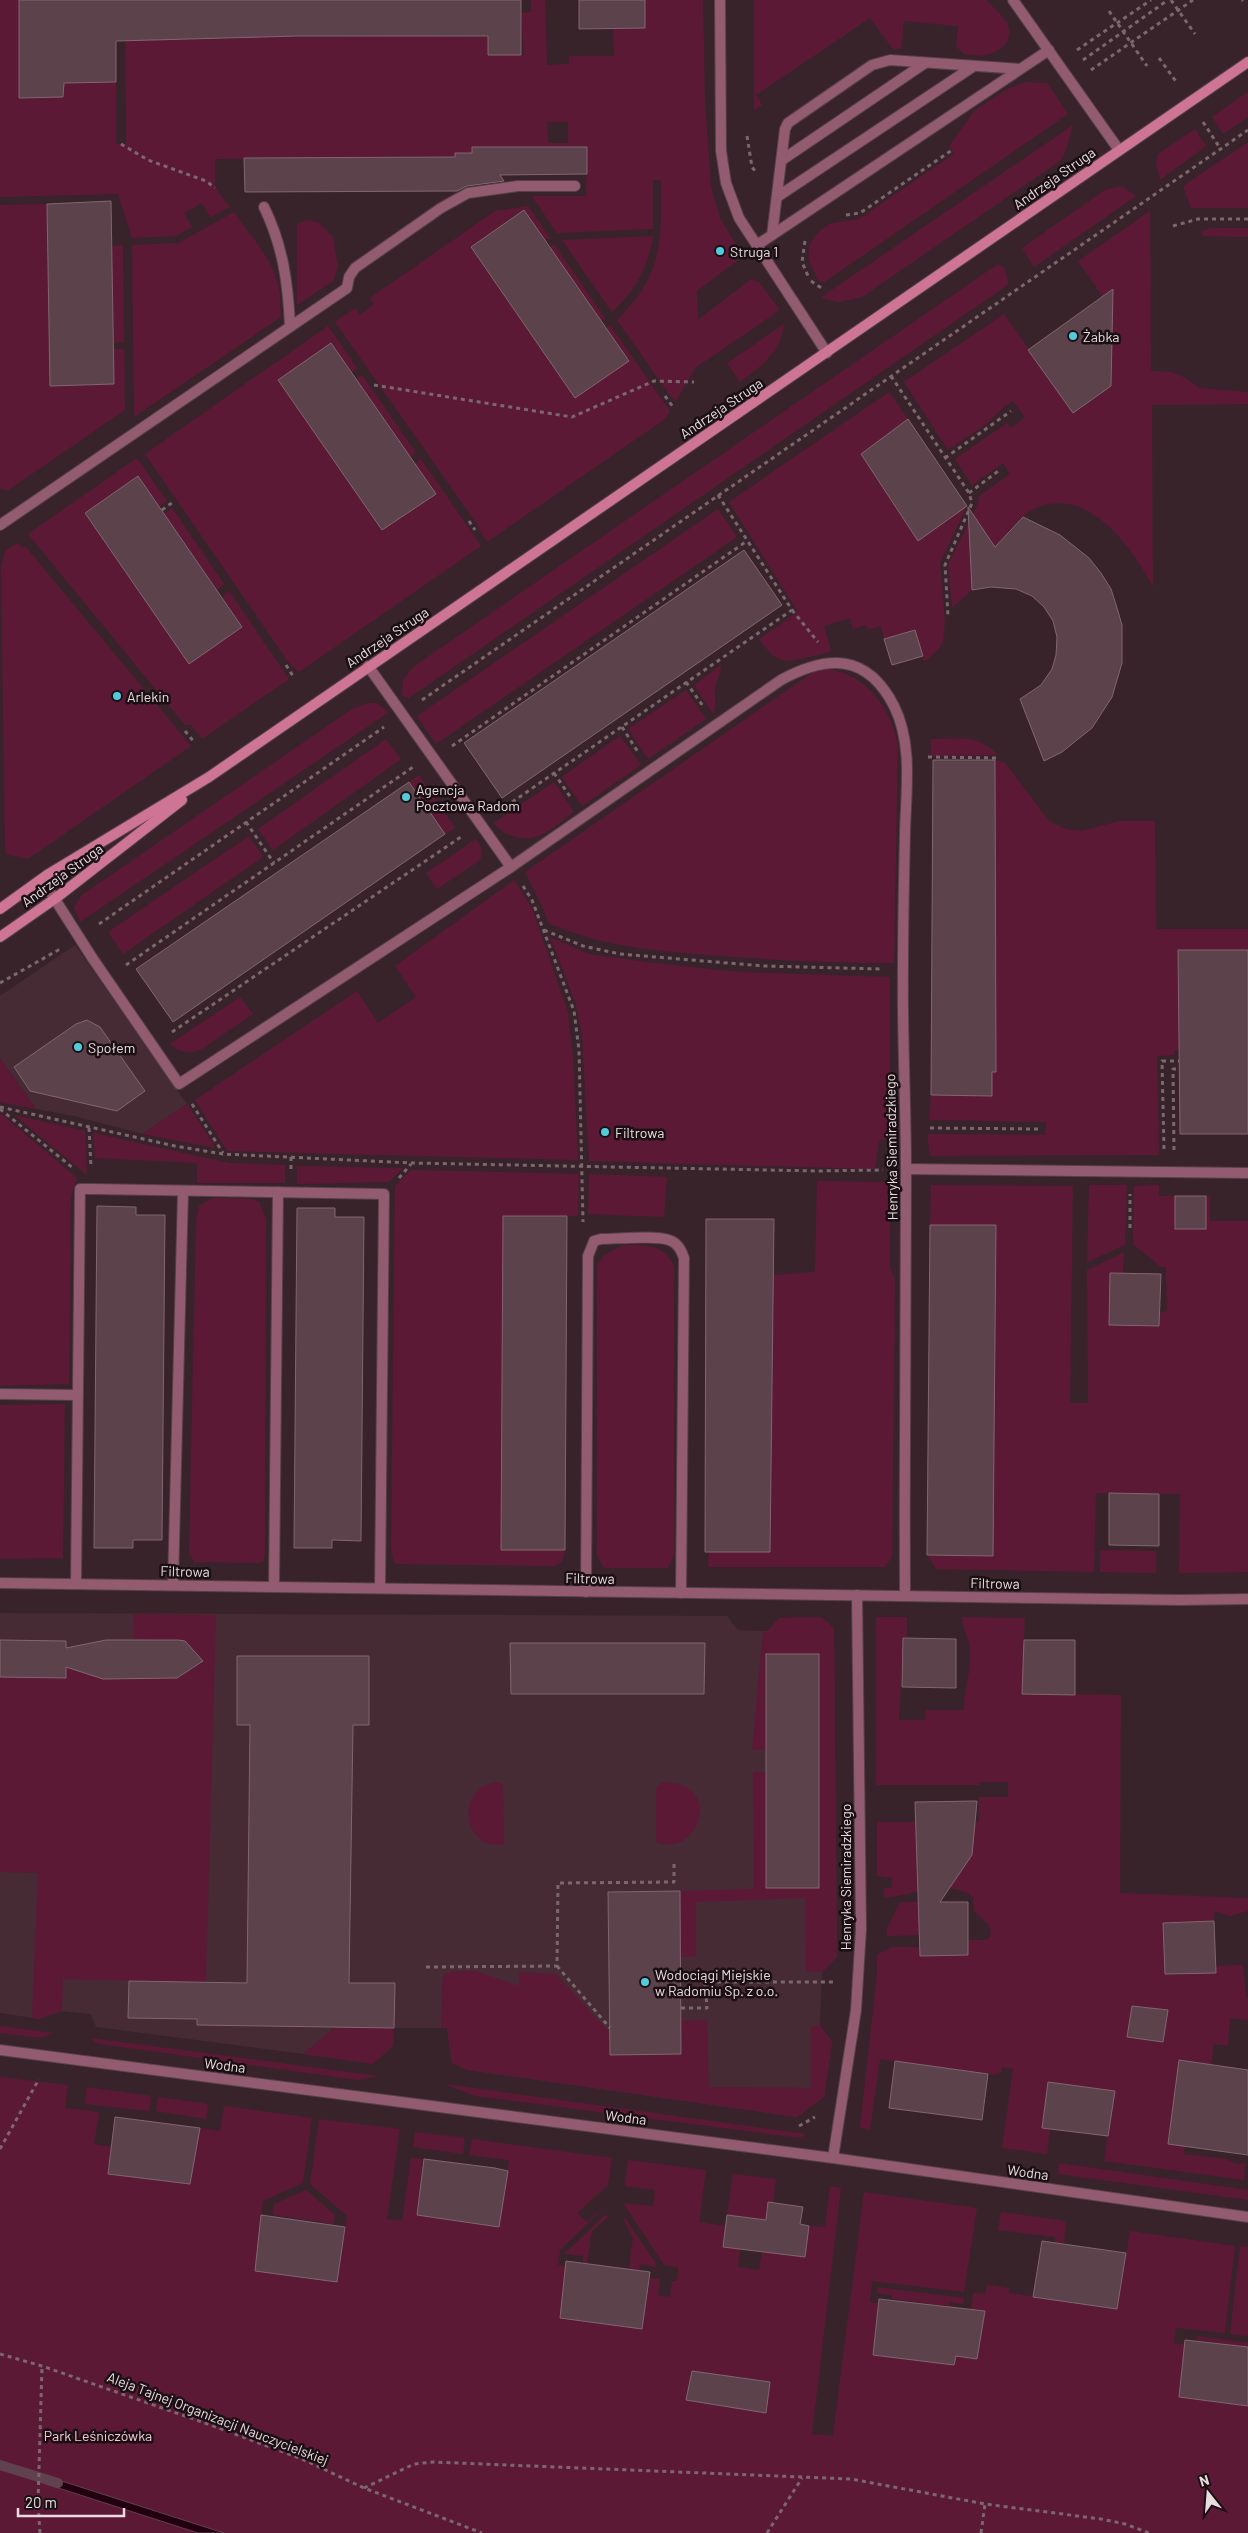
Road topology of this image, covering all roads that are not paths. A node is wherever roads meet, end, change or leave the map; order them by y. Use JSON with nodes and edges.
{"nodes":[{"id":1,"x":720,"y":0,"type":"edge"},
{"id":2,"x":1013,"y":0,"type":"edge"},
{"id":3,"x":1049,"y":50,"type":"junction"},
{"id":4,"x":1248,"y":62,"type":"edge"},
{"id":5,"x":926,"y":63,"type":"junction"},
{"id":6,"x":974,"y":66,"type":"junction"},
{"id":7,"x":1020,"y":69,"type":"junction"},
{"id":8,"x":1119,"y":150,"type":"junction"},
{"id":9,"x":782,"y":160,"type":"junction"},
{"id":10,"x":575,"y":186,"type":"dead end"},
{"id":11,"x":777,"y":197,"type":"junction"},
{"id":12,"x":264,"y":206,"type":"dead end"},
{"id":13,"x":772,"y":235,"type":"junction"},
{"id":14,"x":757,"y":245,"type":"junction"},
{"id":15,"x":290,"y":326,"type":"junction"},
{"id":16,"x":827,"y":352,"type":"junction"},
{"id":17,"x":0,"y":525,"type":"edge"},
{"id":18,"x":368,"y":666,"type":"junction"},
{"id":19,"x":209,"y":777,"type":"junction"},
{"id":20,"x":511,"y":867,"type":"junction"},
{"id":21,"x":42,"y":879,"type":"junction"},
{"id":22,"x":56,"y":898,"type":"junction"},
{"id":23,"x":0,"y":909,"type":"edge"},
{"id":24,"x":0,"y":937,"type":"edge"},
{"id":25,"x":906,"y":1169,"type":"junction"},
{"id":26,"x":1248,"y":1173,"type":"edge"},
{"id":27,"x":183,"y":1191,"type":"junction"},
{"id":28,"x":278,"y":1192,"type":"junction"},
{"id":29,"x":0,"y":1394,"type":"edge"},
{"id":30,"x":78,"y":1395,"type":"junction"},
{"id":31,"x":0,"y":1583,"type":"edge"},
{"id":32,"x":76,"y":1584,"type":"junction"},
{"id":33,"x":173,"y":1584,"type":"junction"},
{"id":34,"x":274,"y":1586,"type":"junction"},
{"id":35,"x":380,"y":1588,"type":"junction"},
{"id":36,"x":586,"y":1592,"type":"junction"},
{"id":37,"x":681,"y":1593,"type":"junction"},
{"id":38,"x":857,"y":1595,"type":"junction"},
{"id":39,"x":905,"y":1596,"type":"junction"},
{"id":40,"x":1248,"y":1599,"type":"edge"},
{"id":41,"x":0,"y":2050,"type":"edge"},
{"id":42,"x":834,"y":2158,"type":"junction"},
{"id":43,"x":1248,"y":2217,"type":"edge"}],
"edges":[{"from":1,"to":14,"type":"street"},
{"from":2,"to":3,"type":"street"},
{"from":3,"to":7,"type":"street"},
{"from":3,"to":8,"type":"street"},
{"from":4,"to":8,"type":"street","name":"Andrzeja Struga"},
{"from":5,"to":6,"type":"street"},
{"from":5,"to":9,"type":"street"},
{"from":5,"to":9,"type":"street"},
{"from":6,"to":7,"type":"street"},
{"from":6,"to":11,"type":"street"},
{"from":7,"to":13,"type":"street"},
{"from":8,"to":16,"type":"street","name":"Andrzeja Struga"},
{"from":9,"to":11,"type":"street"},
{"from":10,"to":15,"type":"street"},
{"from":11,"to":13,"type":"street"},
{"from":12,"to":15,"type":"street"},
{"from":13,"to":14,"type":"street"},
{"from":14,"to":16,"type":"street"},
{"from":15,"to":17,"type":"street"},
{"from":16,"to":18,"type":"street","name":"Andrzeja Struga"},
{"from":18,"to":19,"type":"street","name":"Andrzeja Struga"},
{"from":18,"to":20,"type":"street"},
{"from":19,"to":21,"type":"street","name":"Andrzeja Struga"},
{"from":19,"to":22,"type":"street","name":"Andrzeja Struga"},
{"from":20,"to":22,"type":"street","name":"Henryka Siemiradzkiego"},
{"from":20,"to":25,"type":"street","name":"Henryka Siemiradzkiego"},
{"from":21,"to":22,"type":"street"},
{"from":21,"to":23,"type":"street","name":"Andrzeja Struga"},
{"from":22,"to":24,"type":"street","name":"Andrzeja Struga"},
{"from":25,"to":26,"type":"street"},
{"from":25,"to":39,"type":"street","name":"Henryka Siemiradzkiego"},
{"from":27,"to":28,"type":"street"},
{"from":27,"to":30,"type":"street"},
{"from":27,"to":33,"type":"street"},
{"from":28,"to":34,"type":"street"},
{"from":28,"to":35,"type":"street"},
{"from":29,"to":30,"type":"street"},
{"from":30,"to":32,"type":"street"},
{"from":31,"to":32,"type":"street","name":"Filtrowa"},
{"from":32,"to":33,"type":"street","name":"Filtrowa"},
{"from":33,"to":34,"type":"street","name":"Filtrowa"},
{"from":34,"to":35,"type":"street","name":"Filtrowa"},
{"from":35,"to":36,"type":"street","name":"Filtrowa"},
{"from":36,"to":37,"type":"street","name":"Filtrowa"},
{"from":36,"to":37,"type":"street"},
{"from":37,"to":38,"type":"street","name":"Filtrowa"},
{"from":38,"to":39,"type":"street","name":"Filtrowa"},
{"from":38,"to":42,"type":"street","name":"Henryka Siemiradzkiego"},
{"from":39,"to":40,"type":"street","name":"Filtrowa"},
{"from":41,"to":42,"type":"street","name":"Wodna"},
{"from":42,"to":43,"type":"street","name":"Wodna"}]}
